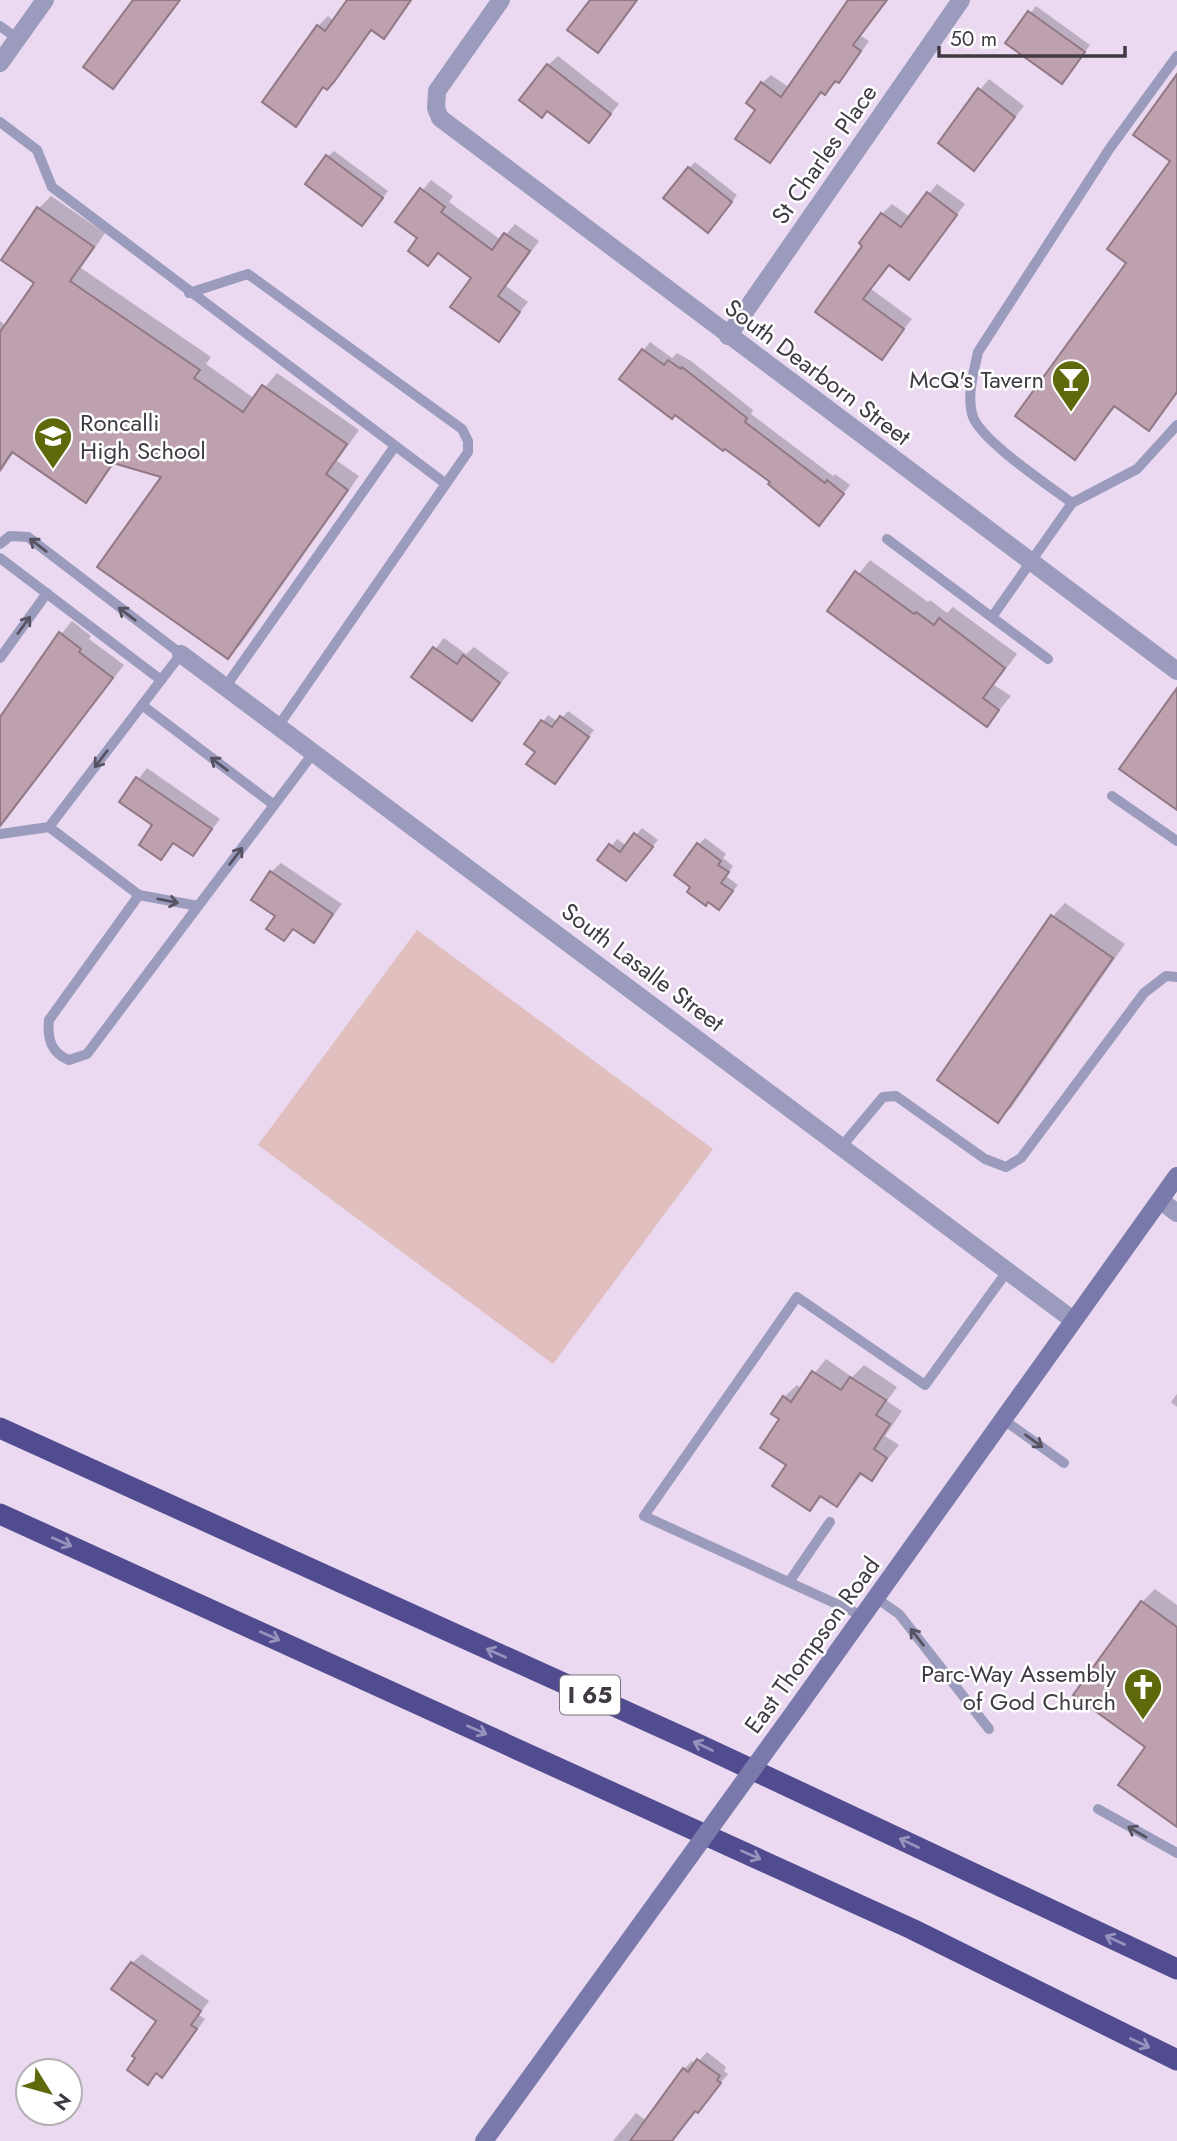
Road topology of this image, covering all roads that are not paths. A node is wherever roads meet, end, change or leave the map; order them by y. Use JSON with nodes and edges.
{"nodes":[{"id":1,"x":45,"y":0,"type":"edge"},
{"id":2,"x":501,"y":0,"type":"edge"},
{"id":3,"x":961,"y":0,"type":"edge"},
{"id":4,"x":0,"y":26,"type":"edge"},
{"id":5,"x":18,"y":39,"type":"junction"},
{"id":6,"x":1177,"y":56,"type":"edge"},
{"id":7,"x":0,"y":63,"type":"edge"},
{"id":8,"x":0,"y":121,"type":"edge"},
{"id":9,"x":189,"y":293,"type":"junction"},
{"id":10,"x":728,"y":336,"type":"junction"},
{"id":11,"x":1177,"y":425,"type":"edge"},
{"id":12,"x":395,"y":446,"type":"junction"},
{"id":13,"x":446,"y":484,"type":"junction"},
{"id":14,"x":1072,"y":503,"type":"junction"},
{"id":15,"x":887,"y":539,"type":"dead end"},
{"id":16,"x":0,"y":544,"type":"edge"},
{"id":17,"x":0,"y":558,"type":"edge"},
{"id":18,"x":1031,"y":562,"type":"junction"},
{"id":19,"x":47,"y":593,"type":"junction"},
{"id":20,"x":992,"y":617,"type":"junction"},
{"id":21,"x":181,"y":654,"type":"junction"},
{"id":22,"x":0,"y":657,"type":"edge"},
{"id":23,"x":1048,"y":659,"type":"dead end"},
{"id":24,"x":1177,"y":671,"type":"edge"},
{"id":25,"x":162,"y":680,"type":"junction"},
{"id":26,"x":226,"y":686,"type":"junction"},
{"id":27,"x":142,"y":705,"type":"junction"},
{"id":28,"x":279,"y":725,"type":"junction"},
{"id":29,"x":314,"y":751,"type":"junction"},
{"id":30,"x":1112,"y":796,"type":"dead end"},
{"id":31,"x":274,"y":805,"type":"junction"},
{"id":32,"x":49,"y":827,"type":"junction"},
{"id":33,"x":0,"y":834,"type":"edge"},
{"id":34,"x":1177,"y":841,"type":"edge"},
{"id":35,"x":139,"y":895,"type":"junction"},
{"id":36,"x":198,"y":906,"type":"junction"},
{"id":37,"x":1177,"y":977,"type":"edge"},
{"id":38,"x":842,"y":1146,"type":"junction"},
{"id":39,"x":1177,"y":1176,"type":"edge"},
{"id":40,"x":1160,"y":1200,"type":"junction"},
{"id":41,"x":1177,"y":1213,"type":"edge"},
{"id":42,"x":1008,"y":1270,"type":"junction"},
{"id":43,"x":1073,"y":1320,"type":"junction"},
{"id":44,"x":1004,"y":1420,"type":"junction"},
{"id":45,"x":0,"y":1428,"type":"edge"},
{"id":46,"x":1064,"y":1463,"type":"dead end"},
{"id":47,"x":0,"y":1514,"type":"edge"},
{"id":48,"x":830,"y":1522,"type":"dead end"},
{"id":49,"x":789,"y":1582,"type":"junction"},
{"id":50,"x":876,"y":1598,"type":"junction"},
{"id":51,"x":863,"y":1616,"type":"junction"},
{"id":52,"x":989,"y":1729,"type":"dead end"},
{"id":53,"x":1098,"y":1809,"type":"dead end"},
{"id":54,"x":1177,"y":1853,"type":"edge"},
{"id":55,"x":1177,"y":1969,"type":"edge"},
{"id":56,"x":1177,"y":2060,"type":"edge"},
{"id":57,"x":484,"y":2141,"type":"edge"}],
"edges":[{"from":1,"to":5,"type":"street"},
{"from":2,"to":10,"type":"street","name":"South Dearborn Street"},
{"from":3,"to":10,"type":"street","name":"St Charles Place"},
{"from":4,"to":5,"type":"lane"},
{"from":5,"to":7,"type":"street"},
{"from":6,"to":14,"type":"lane"},
{"from":8,"to":9,"type":"lane"},
{"from":9,"to":12,"type":"lane"},
{"from":9,"to":13,"type":"lane"},
{"from":10,"to":18,"type":"street","name":"South Dearborn Street"},
{"from":11,"to":14,"type":"lane"},
{"from":12,"to":13,"type":"lane"},
{"from":12,"to":26,"type":"lane"},
{"from":13,"to":28,"type":"lane"},
{"from":14,"to":18,"type":"lane"},
{"from":15,"to":20,"type":"lane"},
{"from":21,"to":16,"type":"lane","one_way":true},
{"from":17,"to":19,"type":"lane"},
{"from":18,"to":20,"type":"lane"},
{"from":18,"to":24,"type":"street","name":"South Dearborn Street"},
{"from":22,"to":19,"type":"lane","one_way":true},
{"from":19,"to":25,"type":"lane"},
{"from":20,"to":23,"type":"lane"},
{"from":21,"to":25,"type":"lane"},
{"from":21,"to":26,"type":"street","name":"South Lasalle Street"},
{"from":25,"to":27,"type":"lane"},
{"from":26,"to":28,"type":"street","name":"South Lasalle Street"},
{"from":31,"to":27,"type":"lane","one_way":true},
{"from":27,"to":32,"type":"lane","one_way":true},
{"from":28,"to":29,"type":"street","name":"South Lasalle Street"},
{"from":29,"to":31,"type":"lane"},
{"from":29,"to":38,"type":"street","name":"South Lasalle Street"},
{"from":30,"to":34,"type":"lane"},
{"from":36,"to":31,"type":"lane","one_way":true},
{"from":32,"to":33,"type":"lane"},
{"from":32,"to":35,"type":"lane"},
{"from":35,"to":36,"type":"lane","one_way":true},
{"from":35,"to":36,"type":"lane"},
{"from":37,"to":38,"type":"lane"},
{"from":38,"to":42,"type":"street","name":"South Lasalle Street"},
{"from":39,"to":40,"type":"main road","name":"East Thompson Road"},
{"from":40,"to":41,"type":"street"},
{"from":40,"to":43,"type":"main road","name":"East Thompson Road"},
{"from":42,"to":43,"type":"street","name":"South Lasalle Street"},
{"from":42,"to":49,"type":"lane"},
{"from":43,"to":44,"type":"main road","name":"East Thompson Road"},
{"from":44,"to":46,"type":"lane","one_way":true},
{"from":44,"to":50,"type":"main road","name":"East Thompson Road"},
{"from":55,"to":45,"type":"highway","number":"I 65","one_way":true},
{"from":47,"to":56,"type":"highway","one_way":true},
{"from":48,"to":49,"type":"lane"},
{"from":49,"to":51,"type":"lane"},
{"from":50,"to":51,"type":"main road","name":"East Thompson Road"},
{"from":52,"to":50,"type":"lane","one_way":true},
{"from":51,"to":57,"type":"main road","name":"East Thompson Road","bridge":true},
{"from":54,"to":53,"type":"lane","one_way":true}]}
